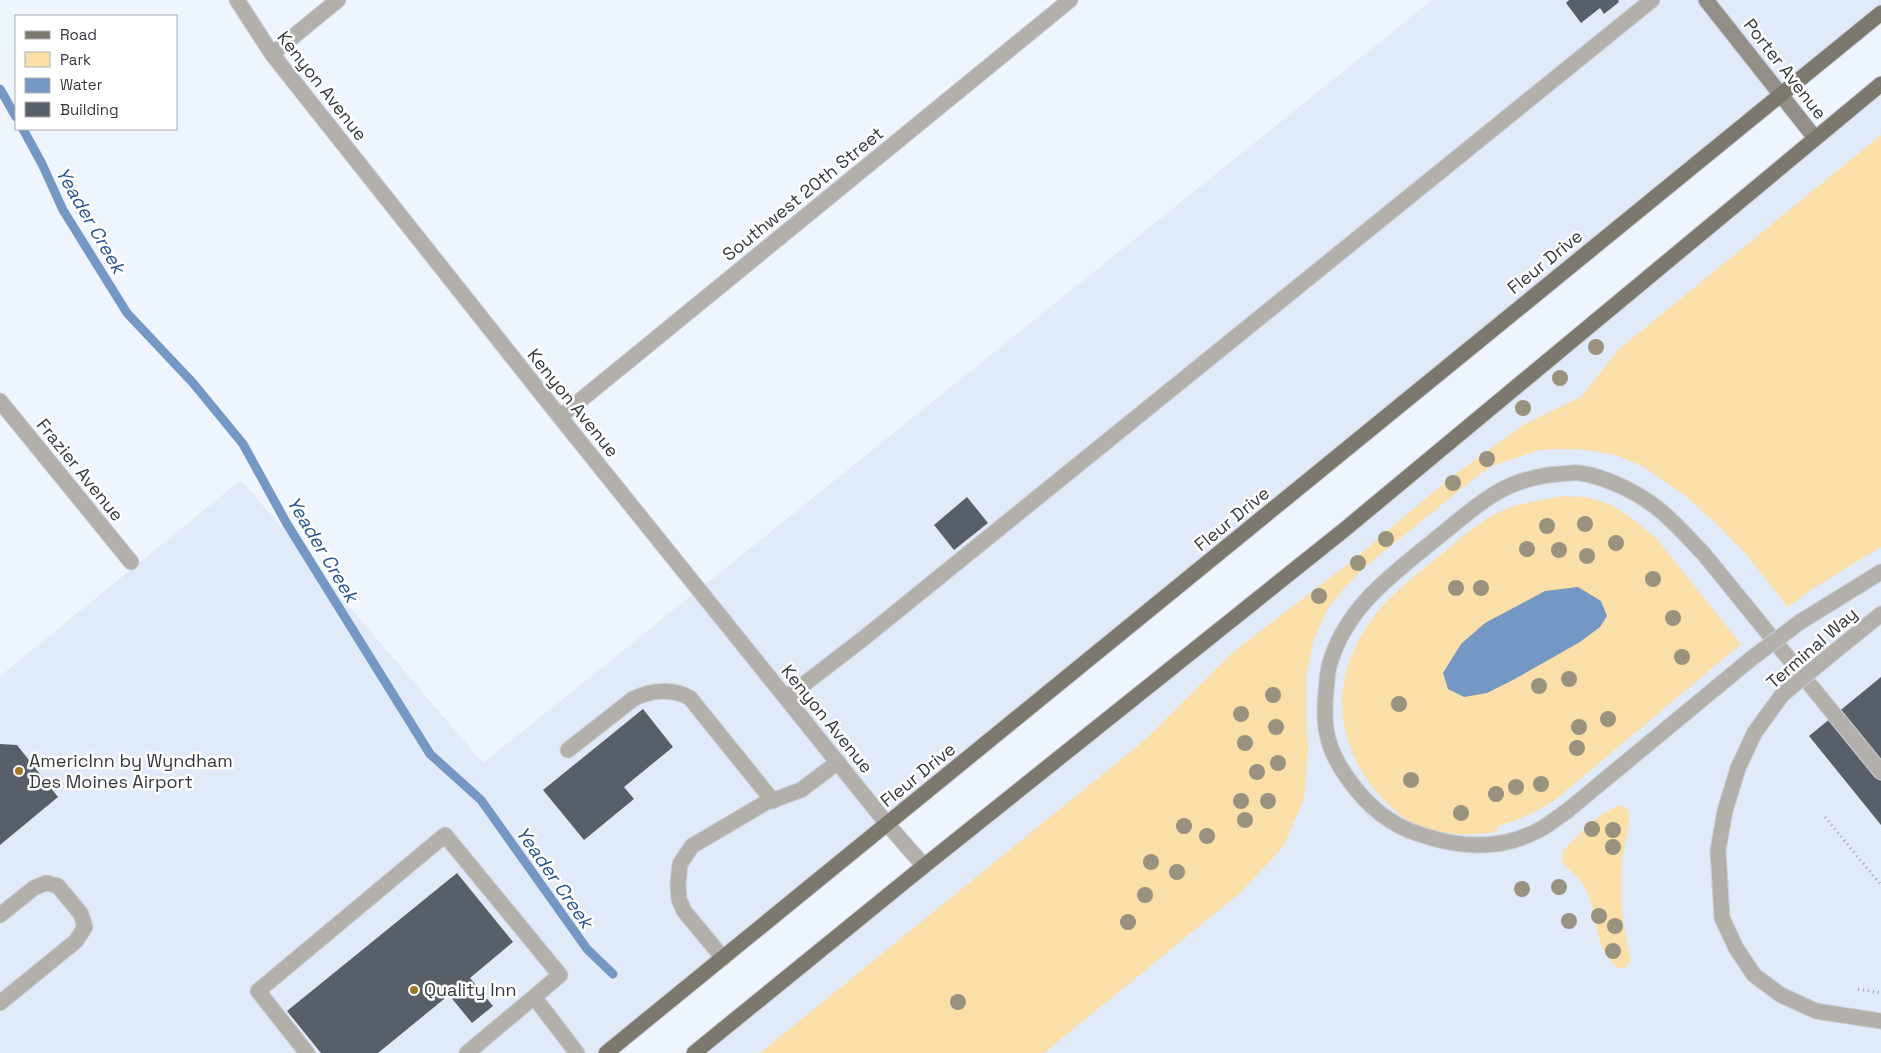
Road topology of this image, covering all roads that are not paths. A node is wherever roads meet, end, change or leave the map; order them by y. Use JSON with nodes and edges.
{"nodes":[{"id":1,"x":237,"y":0,"type":"edge"},
{"id":2,"x":338,"y":0,"type":"edge"},
{"id":3,"x":1070,"y":0,"type":"edge"},
{"id":4,"x":1652,"y":0,"type":"edge"},
{"id":5,"x":1706,"y":0,"type":"edge"},
{"id":6,"x":1881,"y":13,"type":"edge"},
{"id":7,"x":272,"y":54,"type":"junction"},
{"id":8,"x":1881,"y":84,"type":"edge"},
{"id":9,"x":1781,"y":94,"type":"junction"},
{"id":10,"x":1815,"y":138,"type":"junction"},
{"id":11,"x":0,"y":401,"type":"edge"},
{"id":12,"x":560,"y":417,"type":"junction"},
{"id":13,"x":132,"y":562,"type":"dead end"},
{"id":14,"x":1881,"y":572,"type":"edge"},
{"id":15,"x":1881,"y":614,"type":"edge"},
{"id":16,"x":786,"y":698,"type":"junction"},
{"id":17,"x":568,"y":750,"type":"dead end"},
{"id":18,"x":838,"y":762,"type":"junction"},
{"id":19,"x":1881,"y":772,"type":"edge"},
{"id":20,"x":774,"y":801,"type":"junction"},
{"id":21,"x":888,"y":825,"type":"junction"},
{"id":22,"x":924,"y":866,"type":"junction"},
{"id":23,"x":0,"y":915,"type":"edge"},
{"id":24,"x":723,"y":958,"type":"junction"},
{"id":25,"x":534,"y":997,"type":"junction"},
{"id":26,"x":0,"y":1003,"type":"edge"},
{"id":27,"x":1881,"y":1021,"type":"edge"},
{"id":28,"x":307,"y":1053,"type":"edge"},
{"id":29,"x":467,"y":1053,"type":"edge"},
{"id":30,"x":577,"y":1053,"type":"edge"},
{"id":31,"x":606,"y":1053,"type":"edge"},
{"id":32,"x":694,"y":1053,"type":"edge"}],
"edges":[{"from":1,"to":7,"type":"street","name":"Kenyon Avenue"},
{"from":2,"to":7,"type":"street"},
{"from":3,"to":12,"type":"street","name":"Southwest 20th Street"},
{"from":4,"to":16,"type":"street"},
{"from":5,"to":9,"type":"street","name":"Porter Avenue"},
{"from":6,"to":9,"type":"main road","name":"Fleur Drive"},
{"from":7,"to":12,"type":"street","name":"Kenyon Avenue"},
{"from":8,"to":10,"type":"main road"},
{"from":9,"to":10,"type":"street","name":"Porter Avenue"},
{"from":9,"to":21,"type":"main road","name":"Fleur Drive"},
{"from":10,"to":22,"type":"main road"},
{"from":11,"to":13,"type":"street","name":"Frazier Avenue"},
{"from":12,"to":16,"type":"street","name":"Kenyon Avenue"},
{"from":14,"to":19,"type":"street","bridge":true},
{"from":15,"to":27,"type":"street","name":"Terminal Way","bridge":true},
{"from":16,"to":18,"type":"street","name":"Kenyon Avenue"},
{"from":17,"to":20,"type":"street"},
{"from":18,"to":20,"type":"street"},
{"from":18,"to":21,"type":"street","name":"Kenyon Avenue"},
{"from":20,"to":24,"type":"street"},
{"from":21,"to":22,"type":"street","name":"Kenyon Avenue"},
{"from":21,"to":24,"type":"main road","name":"Fleur Drive"},
{"from":22,"to":32,"type":"main road"},
{"from":23,"to":26,"type":"street"},
{"from":24,"to":31,"type":"main road","name":"Fleur Drive"},
{"from":25,"to":28,"type":"street"},
{"from":25,"to":29,"type":"street"},
{"from":25,"to":30,"type":"street"}]}
